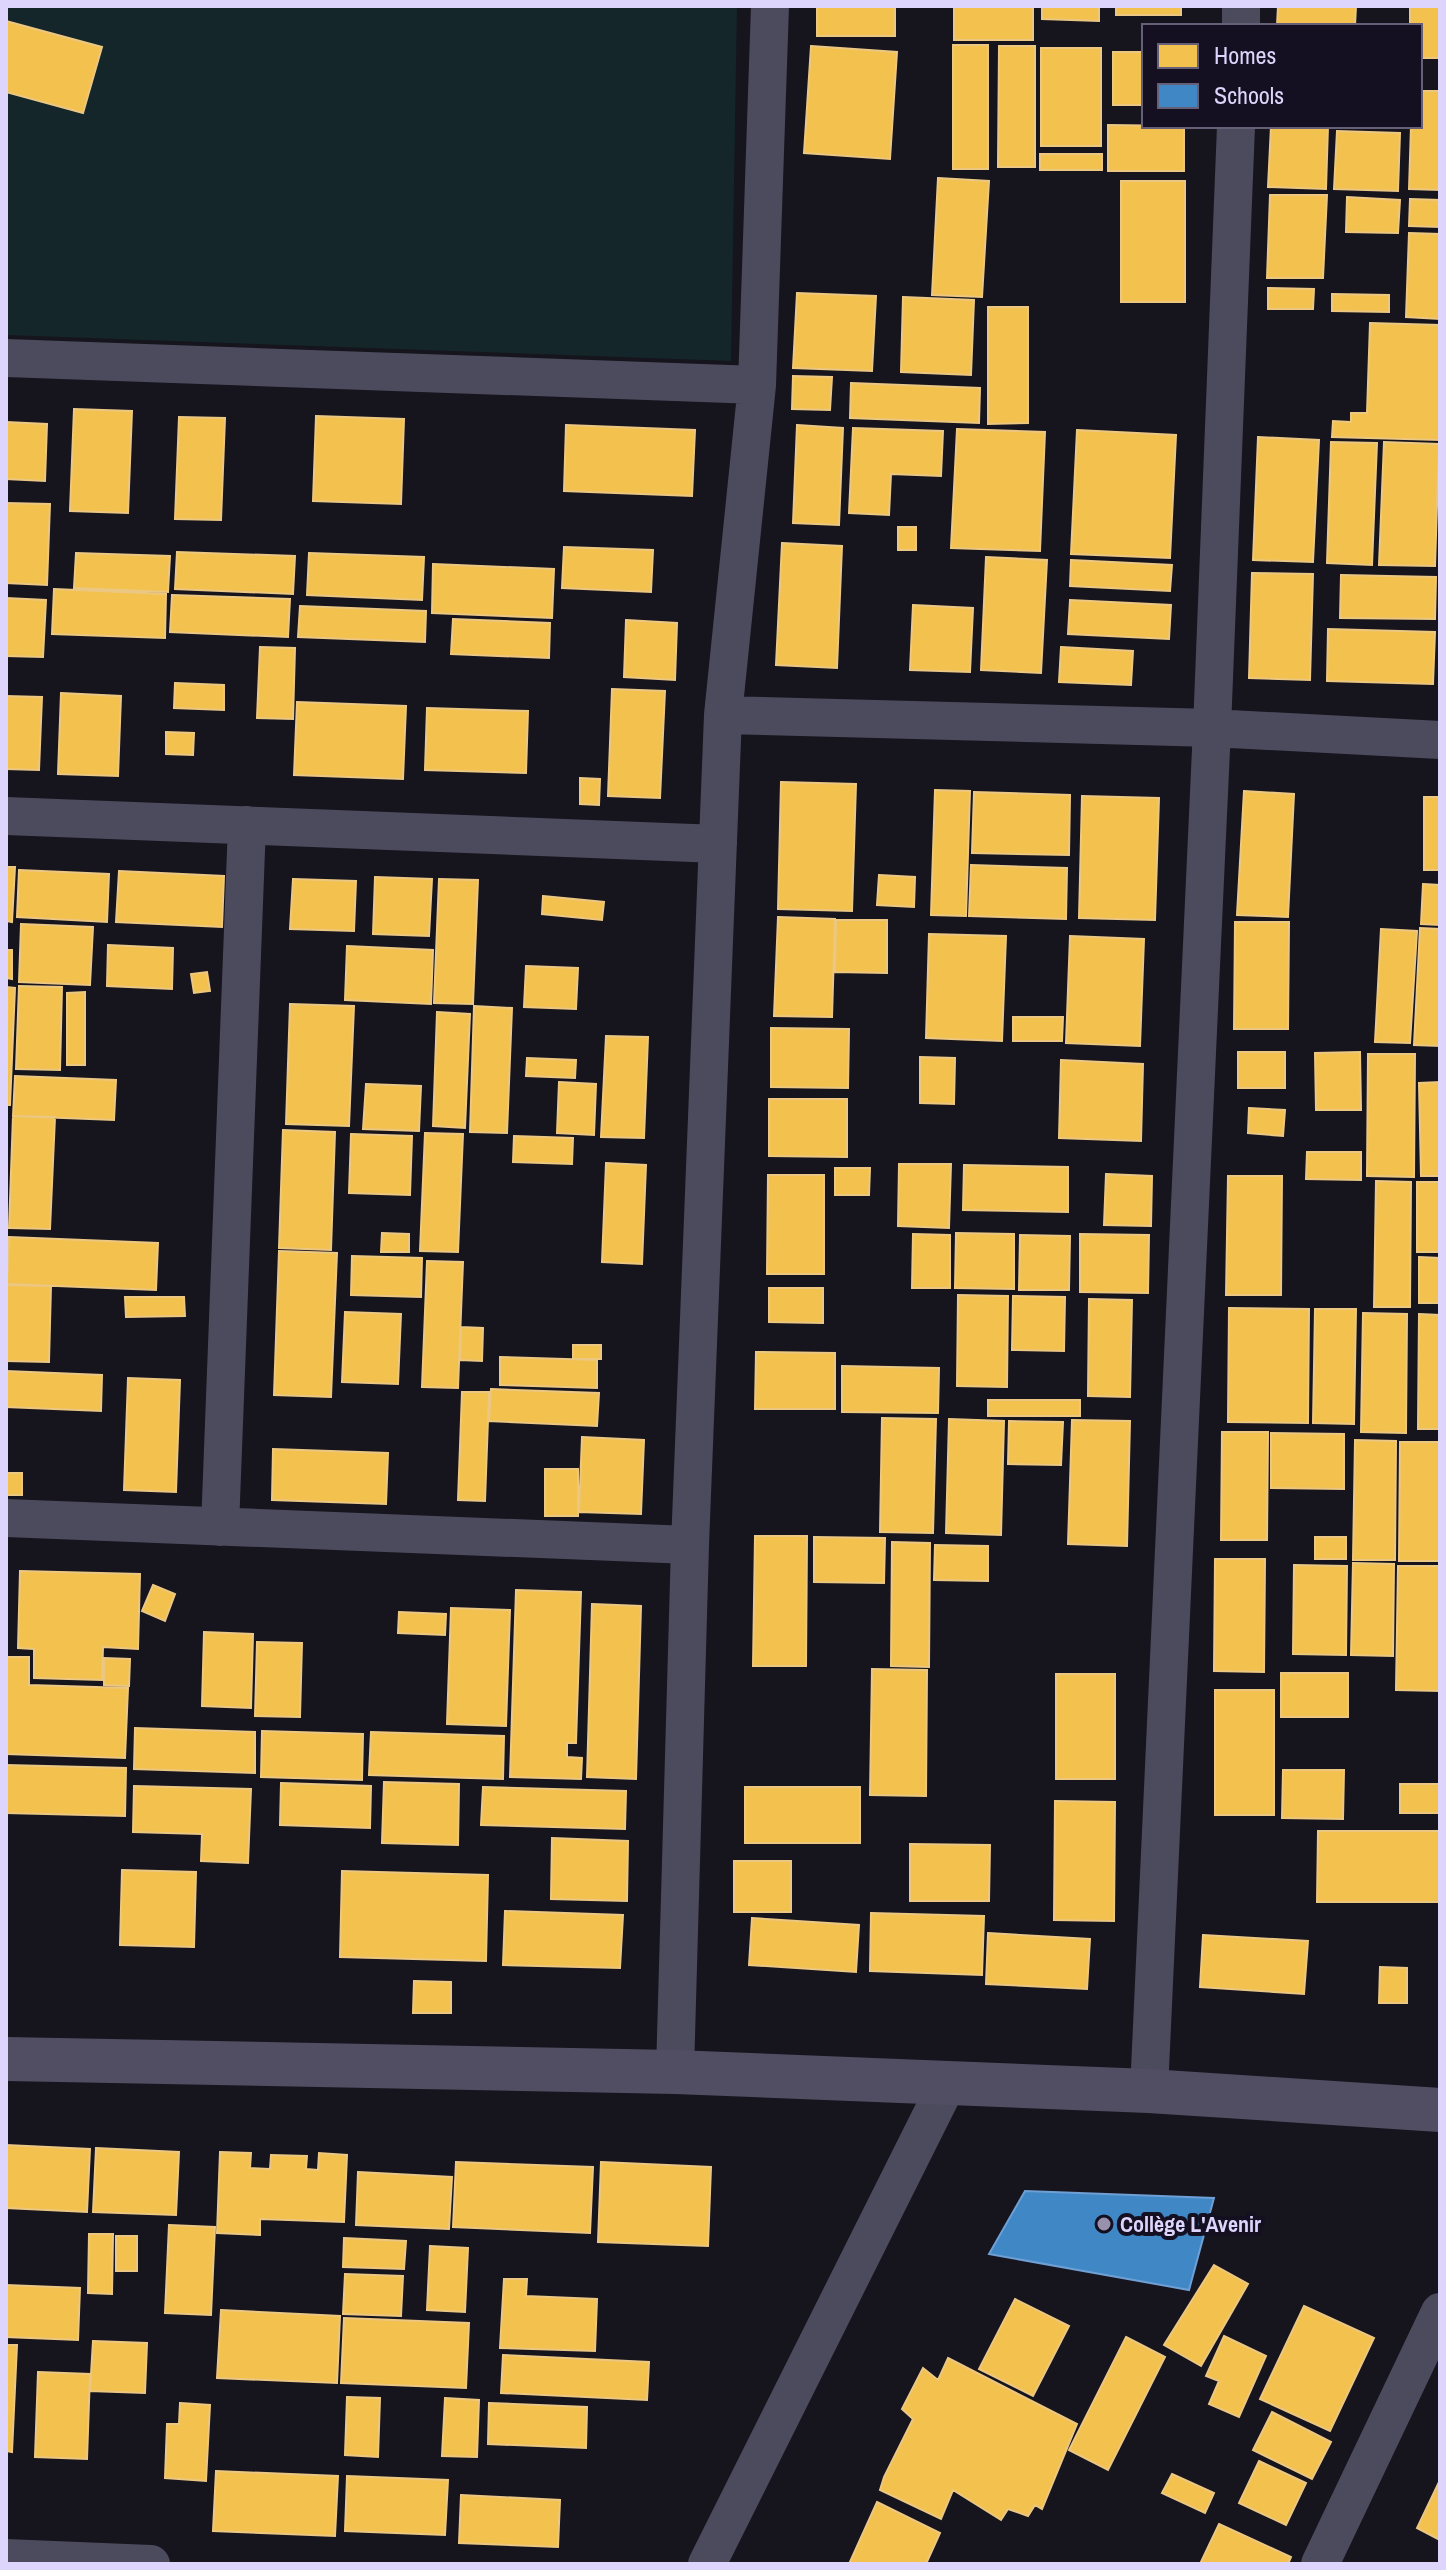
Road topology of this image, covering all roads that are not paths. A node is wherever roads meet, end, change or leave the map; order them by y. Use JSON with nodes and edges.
{"nodes":[{"id":1,"x":770,"y":6,"type":"edge"},
{"id":2,"x":1236,"y":128,"type":"edge"},
{"id":3,"x":6,"y":358,"type":"edge"},
{"id":4,"x":757,"y":385,"type":"junction"},
{"id":5,"x":723,"y":715,"type":"junction"},
{"id":6,"x":1212,"y":728,"type":"junction"},
{"id":7,"x":1440,"y":740,"type":"edge"},
{"id":8,"x":6,"y":816,"type":"edge"},
{"id":9,"x":247,"y":825,"type":"junction"},
{"id":10,"x":718,"y":844,"type":"junction"},
{"id":11,"x":6,"y":1518,"type":"edge"},
{"id":12,"x":220,"y":1527,"type":"junction"},
{"id":13,"x":690,"y":1545,"type":"junction"},
{"id":14,"x":6,"y":2059,"type":"edge"},
{"id":15,"x":675,"y":2072,"type":"junction"},
{"id":16,"x":947,"y":2084,"type":"junction"},
{"id":17,"x":1149,"y":2091,"type":"junction"},
{"id":18,"x":1440,"y":2110,"type":"edge"},
{"id":19,"x":1440,"y":2312,"type":"edge"},
{"id":20,"x":6,"y":2558,"type":"edge"},
{"id":21,"x":151,"y":2564,"type":"edge"},
{"id":22,"x":707,"y":2564,"type":"edge"},
{"id":23,"x":1320,"y":2564,"type":"edge"}],
"edges":[{"from":1,"to":4,"type":"street"},
{"from":2,"to":6,"type":"street"},
{"from":3,"to":4,"type":"street"},
{"from":4,"to":5,"type":"street"},
{"from":5,"to":6,"type":"street"},
{"from":5,"to":10,"type":"street"},
{"from":6,"to":7,"type":"street"},
{"from":6,"to":17,"type":"street"},
{"from":8,"to":9,"type":"street"},
{"from":9,"to":10,"type":"street"},
{"from":9,"to":12,"type":"street"},
{"from":10,"to":13,"type":"street"},
{"from":11,"to":12,"type":"street"},
{"from":12,"to":13,"type":"street"},
{"from":13,"to":15,"type":"street"},
{"from":14,"to":15,"type":"street"},
{"from":15,"to":16,"type":"street"},
{"from":16,"to":17,"type":"street"},
{"from":16,"to":22,"type":"street"},
{"from":17,"to":18,"type":"street"},
{"from":19,"to":23,"type":"street"},
{"from":20,"to":21,"type":"street"}]}
